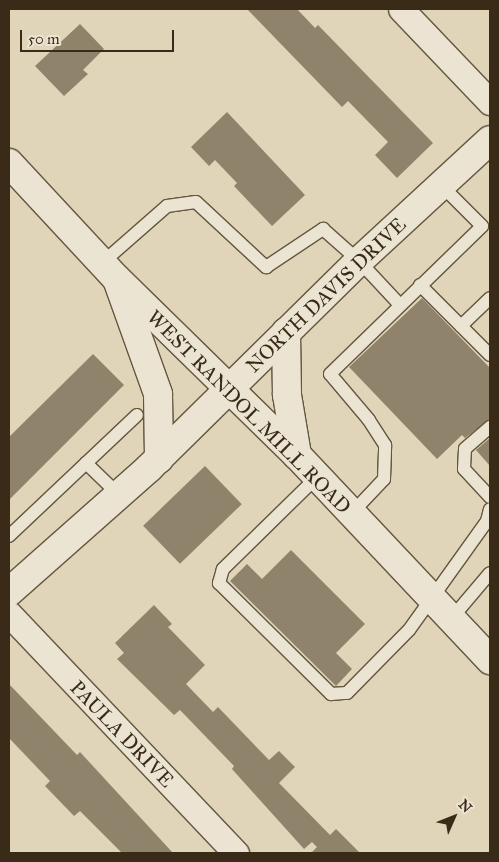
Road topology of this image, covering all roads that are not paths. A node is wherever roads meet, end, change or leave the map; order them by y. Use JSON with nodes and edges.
{"nodes":[{"id":1,"x":401,"y":9,"type":"edge"},
{"id":2,"x":490,"y":102,"type":"edge"},
{"id":3,"x":490,"y":140,"type":"edge"},
{"id":4,"x":9,"y":163,"type":"edge"},
{"id":5,"x":441,"y":185,"type":"junction"},
{"id":6,"x":486,"y":230,"type":"edge"},
{"id":7,"x":359,"y":261,"type":"junction"},
{"id":8,"x":109,"y":271,"type":"junction"},
{"id":9,"x":420,"y":285,"type":"junction"},
{"id":10,"x":490,"y":298,"type":"edge"},
{"id":11,"x":400,"y":305,"type":"junction"},
{"id":12,"x":461,"y":326,"type":"junction"},
{"id":13,"x":286,"y":332,"type":"junction"},
{"id":14,"x":490,"y":356,"type":"edge"},
{"id":15,"x":229,"y":390,"type":"junction"},
{"id":16,"x":137,"y":414,"type":"dead end"},
{"id":17,"x":490,"y":427,"type":"edge"},
{"id":18,"x":297,"y":455,"type":"junction"},
{"id":19,"x":159,"y":459,"type":"junction"},
{"id":20,"x":86,"y":463,"type":"junction"},
{"id":21,"x":317,"y":477,"type":"junction"},
{"id":22,"x":119,"y":495,"type":"junction"},
{"id":23,"x":490,"y":498,"type":"edge"},
{"id":24,"x":490,"y":509,"type":"edge"},
{"id":25,"x":350,"y":514,"type":"junction"},
{"id":26,"x":9,"y":536,"type":"edge"},
{"id":27,"x":490,"y":572,"type":"edge"},
{"id":28,"x":9,"y":592,"type":"edge"},
{"id":29,"x":431,"y":598,"type":"junction"},
{"id":30,"x":9,"y":614,"type":"edge"},
{"id":31,"x":451,"y":619,"type":"junction"},
{"id":32,"x":490,"y":660,"type":"edge"},
{"id":33,"x":236,"y":853,"type":"edge"}],
"edges":[{"from":1,"to":2,"type":"street"},
{"from":3,"to":5,"type":"main road","name":"NORTH DAVIS DRIVE"},
{"from":4,"to":8,"type":"main road","name":"WEST RANDOL MILL ROAD"},
{"from":5,"to":6,"type":"lane"},
{"from":5,"to":7,"type":"main road","name":"NORTH DAVIS DRIVE"},
{"from":6,"to":9,"type":"lane"},
{"from":7,"to":8,"type":"lane"},
{"from":7,"to":11,"type":"lane"},
{"from":7,"to":13,"type":"main road","name":"NORTH DAVIS DRIVE"},
{"from":8,"to":15,"type":"main road","name":"WEST RANDOL MILL ROAD"},
{"from":8,"to":19,"type":"main road"},
{"from":9,"to":11,"type":"lane"},
{"from":9,"to":12,"type":"lane"},
{"from":10,"to":12,"type":"lane"},
{"from":11,"to":25,"type":"lane"},
{"from":12,"to":14,"type":"lane"},
{"from":13,"to":15,"type":"main road","name":"NORTH DAVIS DRIVE"},
{"from":13,"to":18,"type":"main road"},
{"from":15,"to":18,"type":"main road","name":"WEST RANDOL MILL ROAD"},
{"from":15,"to":19,"type":"main road","name":"NORTH DAVIS DRIVE"},
{"from":16,"to":20,"type":"lane"},
{"from":17,"to":23,"type":"lane"},
{"from":18,"to":21,"type":"main road","name":"WEST RANDOL MILL ROAD"},
{"from":19,"to":22,"type":"main road","name":"NORTH DAVIS DRIVE"},
{"from":20,"to":22,"type":"lane"},
{"from":20,"to":26,"type":"lane"},
{"from":21,"to":25,"type":"main road","name":"WEST RANDOL MILL ROAD"},
{"from":21,"to":29,"type":"lane"},
{"from":22,"to":28,"type":"main road","name":"NORTH DAVIS DRIVE"},
{"from":24,"to":29,"type":"lane"},
{"from":25,"to":29,"type":"main road","name":"WEST RANDOL MILL ROAD"},
{"from":27,"to":31,"type":"lane"},
{"from":29,"to":31,"type":"main road","name":"WEST RANDOL MILL ROAD"},
{"from":30,"to":33,"type":"street","name":"PAULA DRIVE"},
{"from":31,"to":32,"type":"main road","name":"WEST RANDOL MILL ROAD"}]}
